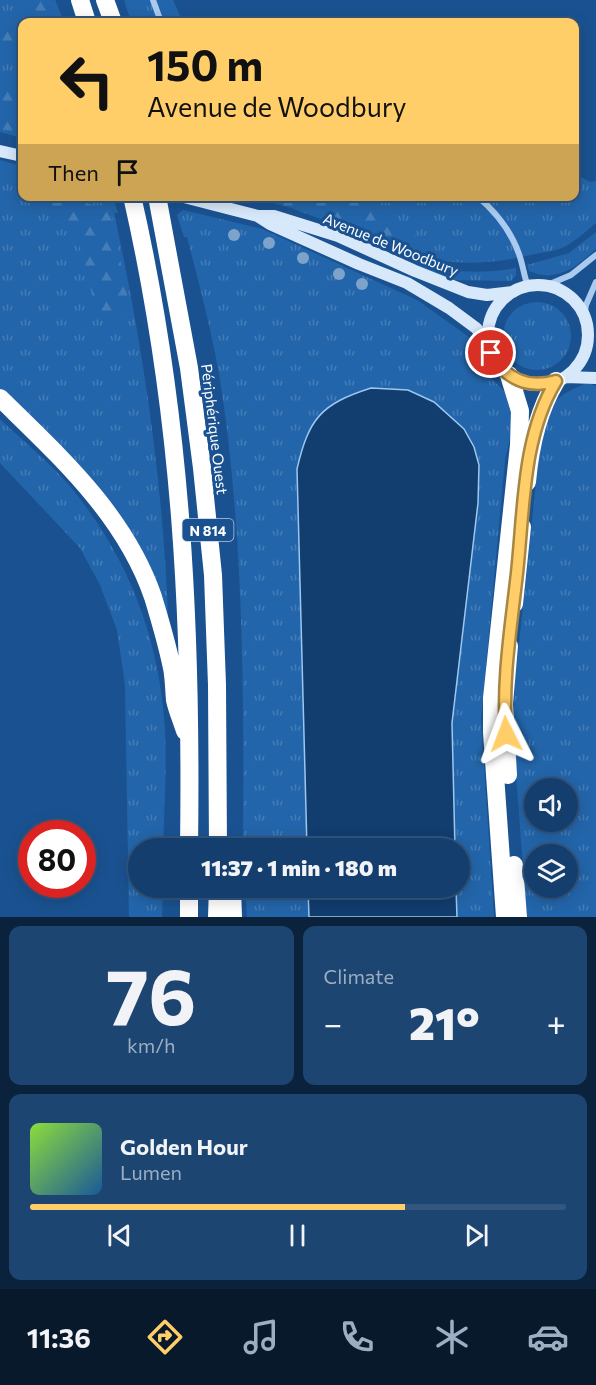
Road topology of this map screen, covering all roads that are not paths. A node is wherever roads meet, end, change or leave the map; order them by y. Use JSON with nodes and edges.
{"nodes":[{"id":1,"x":80,"y":0,"type":"edge"},
{"id":2,"x":105,"y":0,"type":"edge"},
{"id":3,"x":153,"y":0,"type":"edge"},
{"id":4,"x":86,"y":18,"type":"edge"},
{"id":5,"x":111,"y":18,"type":"edge"},
{"id":6,"x":160,"y":18,"type":"edge"},
{"id":7,"x":0,"y":151,"type":"edge"},
{"id":8,"x":18,"y":155,"type":"edge"},
{"id":9,"x":133,"y":201,"type":"edge"},
{"id":10,"x":200,"y":201,"type":"edge"},
{"id":11,"x":482,"y":201,"type":"edge"},
{"id":12,"x":159,"y":206,"type":"edge"},
{"id":13,"x":258,"y":216,"type":"junction"},
{"id":14,"x":596,"y":255,"type":"edge"},
{"id":15,"x":596,"y":282,"type":"edge"},
{"id":16,"x":545,"y":286,"type":"junction"},
{"id":17,"x":528,"y":287,"type":"junction"},
{"id":18,"x":513,"y":292,"type":"junction"},
{"id":19,"x":586,"y":323,"type":"junction"},
{"id":20,"x":596,"y":341,"type":"edge"},
{"id":21,"x":489,"y":344,"type":"junction"},
{"id":22,"x":509,"y":375,"type":"junction"},
{"id":23,"x":596,"y":378,"type":"edge"},
{"id":24,"x":560,"y":379,"type":"junction"},
{"id":25,"x":0,"y":398,"type":"edge"},
{"id":26,"x":191,"y":750,"type":"junction"},
{"id":27,"x":219,"y":807,"type":"junction"},
{"id":28,"x":189,"y":838,"type":"edge"},
{"id":29,"x":218,"y":838,"type":"edge"},
{"id":30,"x":226,"y":838,"type":"edge"},
{"id":31,"x":189,"y":898,"type":"edge"},
{"id":32,"x":218,"y":898,"type":"edge"},
{"id":33,"x":232,"y":898,"type":"edge"},
{"id":34,"x":189,"y":917,"type":"edge"},
{"id":35,"x":217,"y":917,"type":"edge"},
{"id":36,"x":233,"y":917,"type":"edge"},
{"id":37,"x":505,"y":917,"type":"edge"},
{"id":38,"x":518,"y":917,"type":"edge"}],
"edges":[{"from":1,"to":4,"type":"highway"},
{"from":2,"to":5,"type":"highway"},
{"from":3,"to":6,"type":"street"},
{"from":7,"to":8,"type":"street"},
{"from":9,"to":26,"type":"highway","number":"N 814"},
{"from":10,"to":13,"type":"street","name":"Avenue de Woodbury"},
{"from":11,"to":17,"type":"street"},
{"from":12,"to":27,"type":"highway","name":"Périphérique Ouest","number":"N 814"},
{"from":13,"to":18,"type":"street","name":"Avenue de Woodbury"},
{"from":13,"to":21,"type":"street","name":"Avenue de Woodbury"},
{"from":14,"to":16,"type":"street"},
{"from":15,"to":19,"type":"street"},
{"from":16,"to":17,"type":"street","name":"Avenue de Woodbury"},
{"from":16,"to":19,"type":"street","name":"Avenue de Woodbury"},
{"from":17,"to":18,"type":"street","name":"Avenue de Woodbury"},
{"from":18,"to":21,"type":"street","name":"Avenue de Woodbury"},
{"from":19,"to":20,"type":"street","name":"Avenue de Woodbury"},
{"from":19,"to":24,"type":"street"},
{"from":21,"to":22,"type":"street","name":"Avenue de Woodbury"},
{"from":22,"to":24,"type":"street"},
{"from":22,"to":37,"type":"highway"},
{"from":23,"to":24,"type":"street"},
{"from":24,"to":38,"type":"highway"},
{"from":25,"to":26,"type":"highway"},
{"from":26,"to":28,"type":"highway","number":"N 814"},
{"from":27,"to":29,"type":"highway","name":"Périphérique Ouest","number":"N 814"},
{"from":27,"to":30,"type":"highway"},
{"from":31,"to":34,"type":"highway"},
{"from":32,"to":35,"type":"highway"},
{"from":33,"to":36,"type":"highway"}]}
